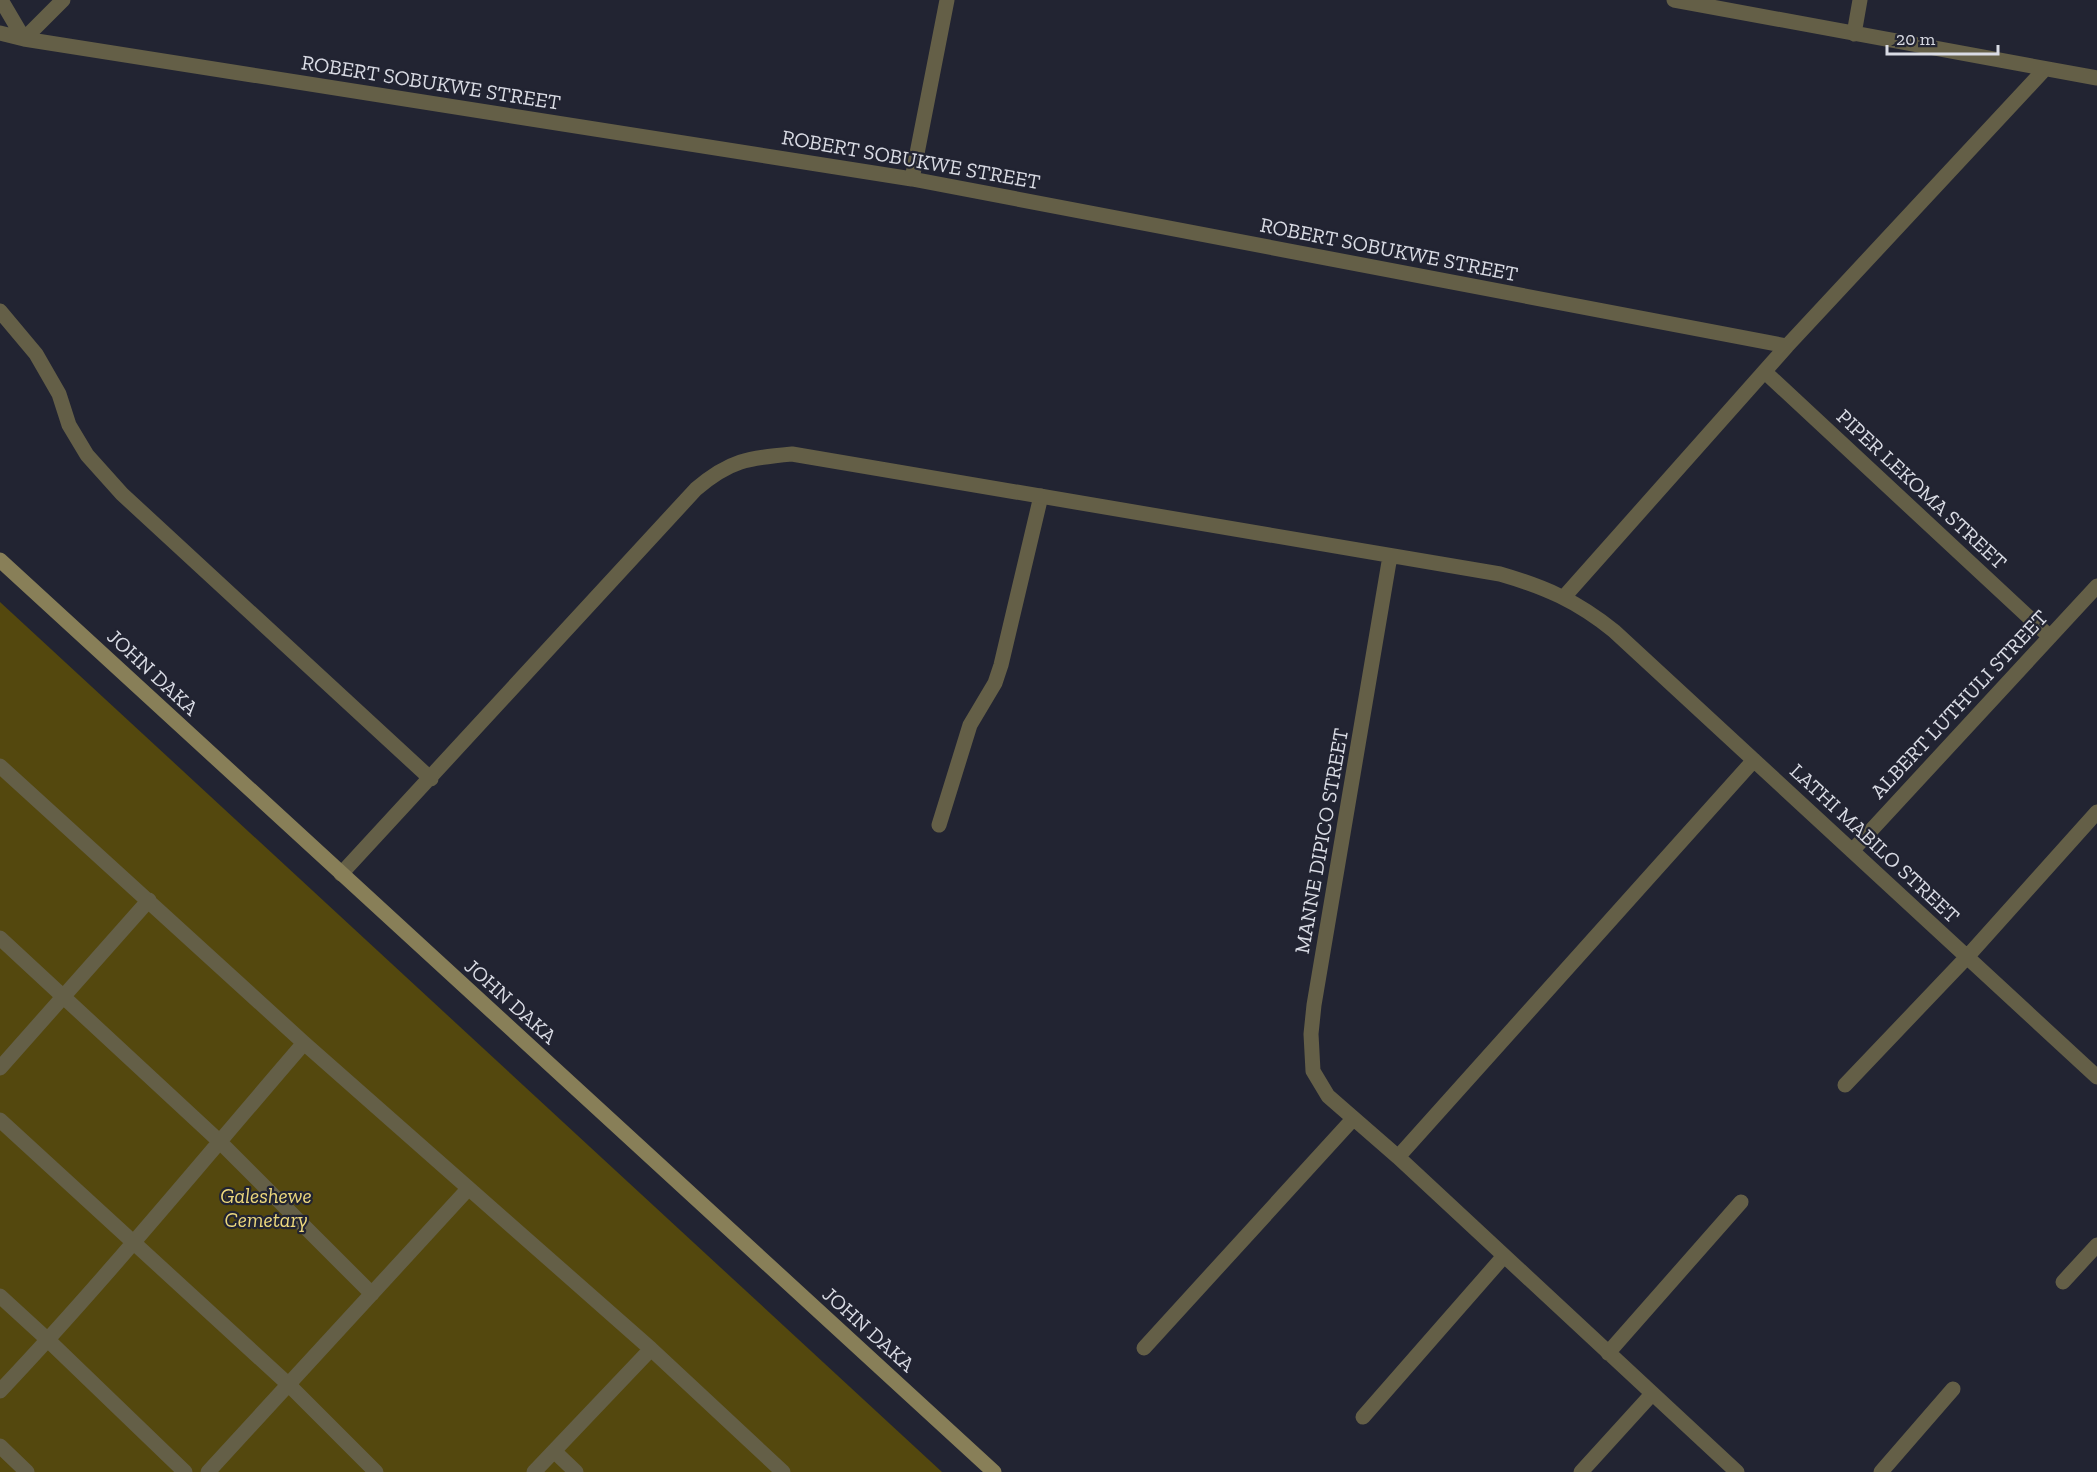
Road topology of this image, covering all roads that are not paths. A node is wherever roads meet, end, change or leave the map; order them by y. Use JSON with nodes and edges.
{"nodes":[{"id":1,"x":1,"y":0,"type":"edge"},
{"id":2,"x":63,"y":0,"type":"edge"},
{"id":3,"x":947,"y":0,"type":"edge"},
{"id":4,"x":1674,"y":0,"type":"edge"},
{"id":5,"x":1860,"y":0,"type":"edge"},
{"id":6,"x":0,"y":33,"type":"edge"},
{"id":7,"x":1854,"y":34,"type":"junction"},
{"id":8,"x":24,"y":39,"type":"junction"},
{"id":9,"x":2045,"y":69,"type":"junction"},
{"id":10,"x":2097,"y":78,"type":"edge"},
{"id":11,"x":912,"y":179,"type":"junction"},
{"id":12,"x":0,"y":311,"type":"edge"},
{"id":13,"x":1787,"y":346,"type":"junction"},
{"id":14,"x":1765,"y":372,"type":"junction"},
{"id":15,"x":1041,"y":496,"type":"junction"},
{"id":16,"x":1390,"y":556,"type":"junction"},
{"id":17,"x":0,"y":560,"type":"edge"},
{"id":18,"x":2097,"y":586,"type":"edge"},
{"id":19,"x":1564,"y":597,"type":"junction"},
{"id":20,"x":2050,"y":637,"type":"junction"},
{"id":21,"x":1754,"y":760,"type":"junction"},
{"id":22,"x":0,"y":766,"type":"edge"},
{"id":23,"x":431,"y":779,"type":"junction"},
{"id":24,"x":2097,"y":812,"type":"edge"},
{"id":25,"x":939,"y":825,"type":"dead end"},
{"id":26,"x":1852,"y":850,"type":"junction"},
{"id":27,"x":341,"y":874,"type":"junction"},
{"id":28,"x":149,"y":900,"type":"junction"},
{"id":29,"x":0,"y":938,"type":"edge"},
{"id":30,"x":1967,"y":957,"type":"junction"},
{"id":31,"x":64,"y":996,"type":"junction"},
{"id":32,"x":304,"y":1043,"type":"junction"},
{"id":33,"x":0,"y":1068,"type":"edge"},
{"id":34,"x":2097,"y":1077,"type":"edge"},
{"id":35,"x":1845,"y":1085,"type":"dead end"},
{"id":36,"x":1353,"y":1119,"type":"junction"},
{"id":37,"x":0,"y":1120,"type":"edge"},
{"id":38,"x":219,"y":1141,"type":"junction"},
{"id":39,"x":1398,"y":1157,"type":"junction"},
{"id":40,"x":468,"y":1189,"type":"junction"},
{"id":41,"x":1740,"y":1202,"type":"dead end"},
{"id":42,"x":133,"y":1243,"type":"junction"},
{"id":43,"x":2097,"y":1245,"type":"edge"},
{"id":44,"x":1504,"y":1256,"type":"junction"},
{"id":45,"x":2063,"y":1282,"type":"dead end"},
{"id":46,"x":372,"y":1294,"type":"junction"},
{"id":47,"x":0,"y":1296,"type":"edge"},
{"id":48,"x":48,"y":1340,"type":"junction"},
{"id":49,"x":1144,"y":1348,"type":"dead end"},
{"id":50,"x":651,"y":1349,"type":"junction"},
{"id":51,"x":1608,"y":1353,"type":"junction"},
{"id":52,"x":289,"y":1385,"type":"junction"},
{"id":53,"x":1953,"y":1389,"type":"dead end"},
{"id":54,"x":0,"y":1391,"type":"edge"},
{"id":55,"x":1652,"y":1394,"type":"junction"},
{"id":56,"x":1363,"y":1417,"type":"dead end"},
{"id":57,"x":0,"y":1446,"type":"edge"},
{"id":58,"x":554,"y":1451,"type":"junction"},
{"id":59,"x":27,"y":1472,"type":"edge"},
{"id":60,"x":186,"y":1472,"type":"edge"},
{"id":61,"x":208,"y":1472,"type":"edge"},
{"id":62,"x":376,"y":1472,"type":"edge"},
{"id":63,"x":534,"y":1472,"type":"edge"},
{"id":64,"x":576,"y":1472,"type":"edge"},
{"id":65,"x":783,"y":1472,"type":"edge"},
{"id":66,"x":994,"y":1472,"type":"edge"},
{"id":67,"x":1581,"y":1472,"type":"edge"},
{"id":68,"x":1737,"y":1472,"type":"edge"},
{"id":69,"x":1881,"y":1472,"type":"edge"}],
"edges":[{"from":1,"to":8,"type":"street"},
{"from":2,"to":8,"type":"street"},
{"from":3,"to":11,"type":"street"},
{"from":4,"to":7,"type":"street"},
{"from":5,"to":7,"type":"street"},
{"from":6,"to":8,"type":"street","name":"ROBERT SOBUKWE STREET"},
{"from":7,"to":9,"type":"street"},
{"from":8,"to":11,"type":"street","name":"ROBERT SOBUKWE STREET"},
{"from":9,"to":10,"type":"street"},
{"from":9,"to":13,"type":"street"},
{"from":11,"to":13,"type":"street","name":"ROBERT SOBUKWE STREET"},
{"from":12,"to":23,"type":"street"},
{"from":13,"to":14,"type":"street"},
{"from":14,"to":19,"type":"street"},
{"from":14,"to":20,"type":"street","name":"PIPER LEKOMA STREET"},
{"from":15,"to":16,"type":"street","name":"LATHI MABILO STREET"},
{"from":15,"to":23,"type":"street","name":"LATHI MABILO STREET"},
{"from":15,"to":25,"type":"street"},
{"from":16,"to":19,"type":"street","name":"LATHI MABILO STREET"},
{"from":16,"to":36,"type":"street","name":"MANNE DIPICO STREET"},
{"from":17,"to":27,"type":"street","name":"JOHN DAKA"},
{"from":18,"to":20,"type":"street","name":"ALBERT LUTHULI STREET"},
{"from":19,"to":21,"type":"street","name":"LATHI MABILO STREET"},
{"from":20,"to":26,"type":"street","name":"ALBERT LUTHULI STREET"},
{"from":21,"to":26,"type":"street","name":"LATHI MABILO STREET"},
{"from":21,"to":39,"type":"street"},
{"from":22,"to":28,"type":"street"},
{"from":23,"to":27,"type":"street","name":"LATHI MABILO STREET"},
{"from":24,"to":30,"type":"street"},
{"from":26,"to":30,"type":"street","name":"LATHI MABILO STREET"},
{"from":27,"to":66,"type":"street","name":"JOHN DAKA"},
{"from":28,"to":31,"type":"street"},
{"from":28,"to":32,"type":"street"},
{"from":29,"to":31,"type":"street"},
{"from":30,"to":34,"type":"street","name":"LATHI MABILO STREET"},
{"from":30,"to":35,"type":"street"},
{"from":31,"to":33,"type":"street"},
{"from":31,"to":38,"type":"street"},
{"from":32,"to":38,"type":"street"},
{"from":32,"to":40,"type":"street"},
{"from":36,"to":39,"type":"street","name":"MANNE DIPICO STREET"},
{"from":36,"to":49,"type":"street"},
{"from":37,"to":42,"type":"street"},
{"from":38,"to":42,"type":"street"},
{"from":38,"to":46,"type":"street"},
{"from":39,"to":44,"type":"street","name":"MANNE DIPICO STREET"},
{"from":40,"to":46,"type":"street"},
{"from":40,"to":50,"type":"street"},
{"from":41,"to":51,"type":"street"},
{"from":42,"to":48,"type":"street"},
{"from":42,"to":52,"type":"street"},
{"from":43,"to":45,"type":"street"},
{"from":44,"to":51,"type":"street","name":"MANNE DIPICO STREET"},
{"from":44,"to":56,"type":"street"},
{"from":46,"to":52,"type":"street"},
{"from":47,"to":48,"type":"street"},
{"from":48,"to":54,"type":"street"},
{"from":48,"to":60,"type":"street"},
{"from":50,"to":58,"type":"street"},
{"from":50,"to":65,"type":"street"},
{"from":51,"to":55,"type":"street","name":"MANNE DIPICO STREET"},
{"from":52,"to":61,"type":"street"},
{"from":52,"to":62,"type":"street"},
{"from":53,"to":69,"type":"street"},
{"from":55,"to":67,"type":"street"},
{"from":55,"to":68,"type":"street","name":"MANNE DIPICO STREET"},
{"from":57,"to":59,"type":"street"},
{"from":58,"to":63,"type":"street"},
{"from":58,"to":64,"type":"street"}]}
